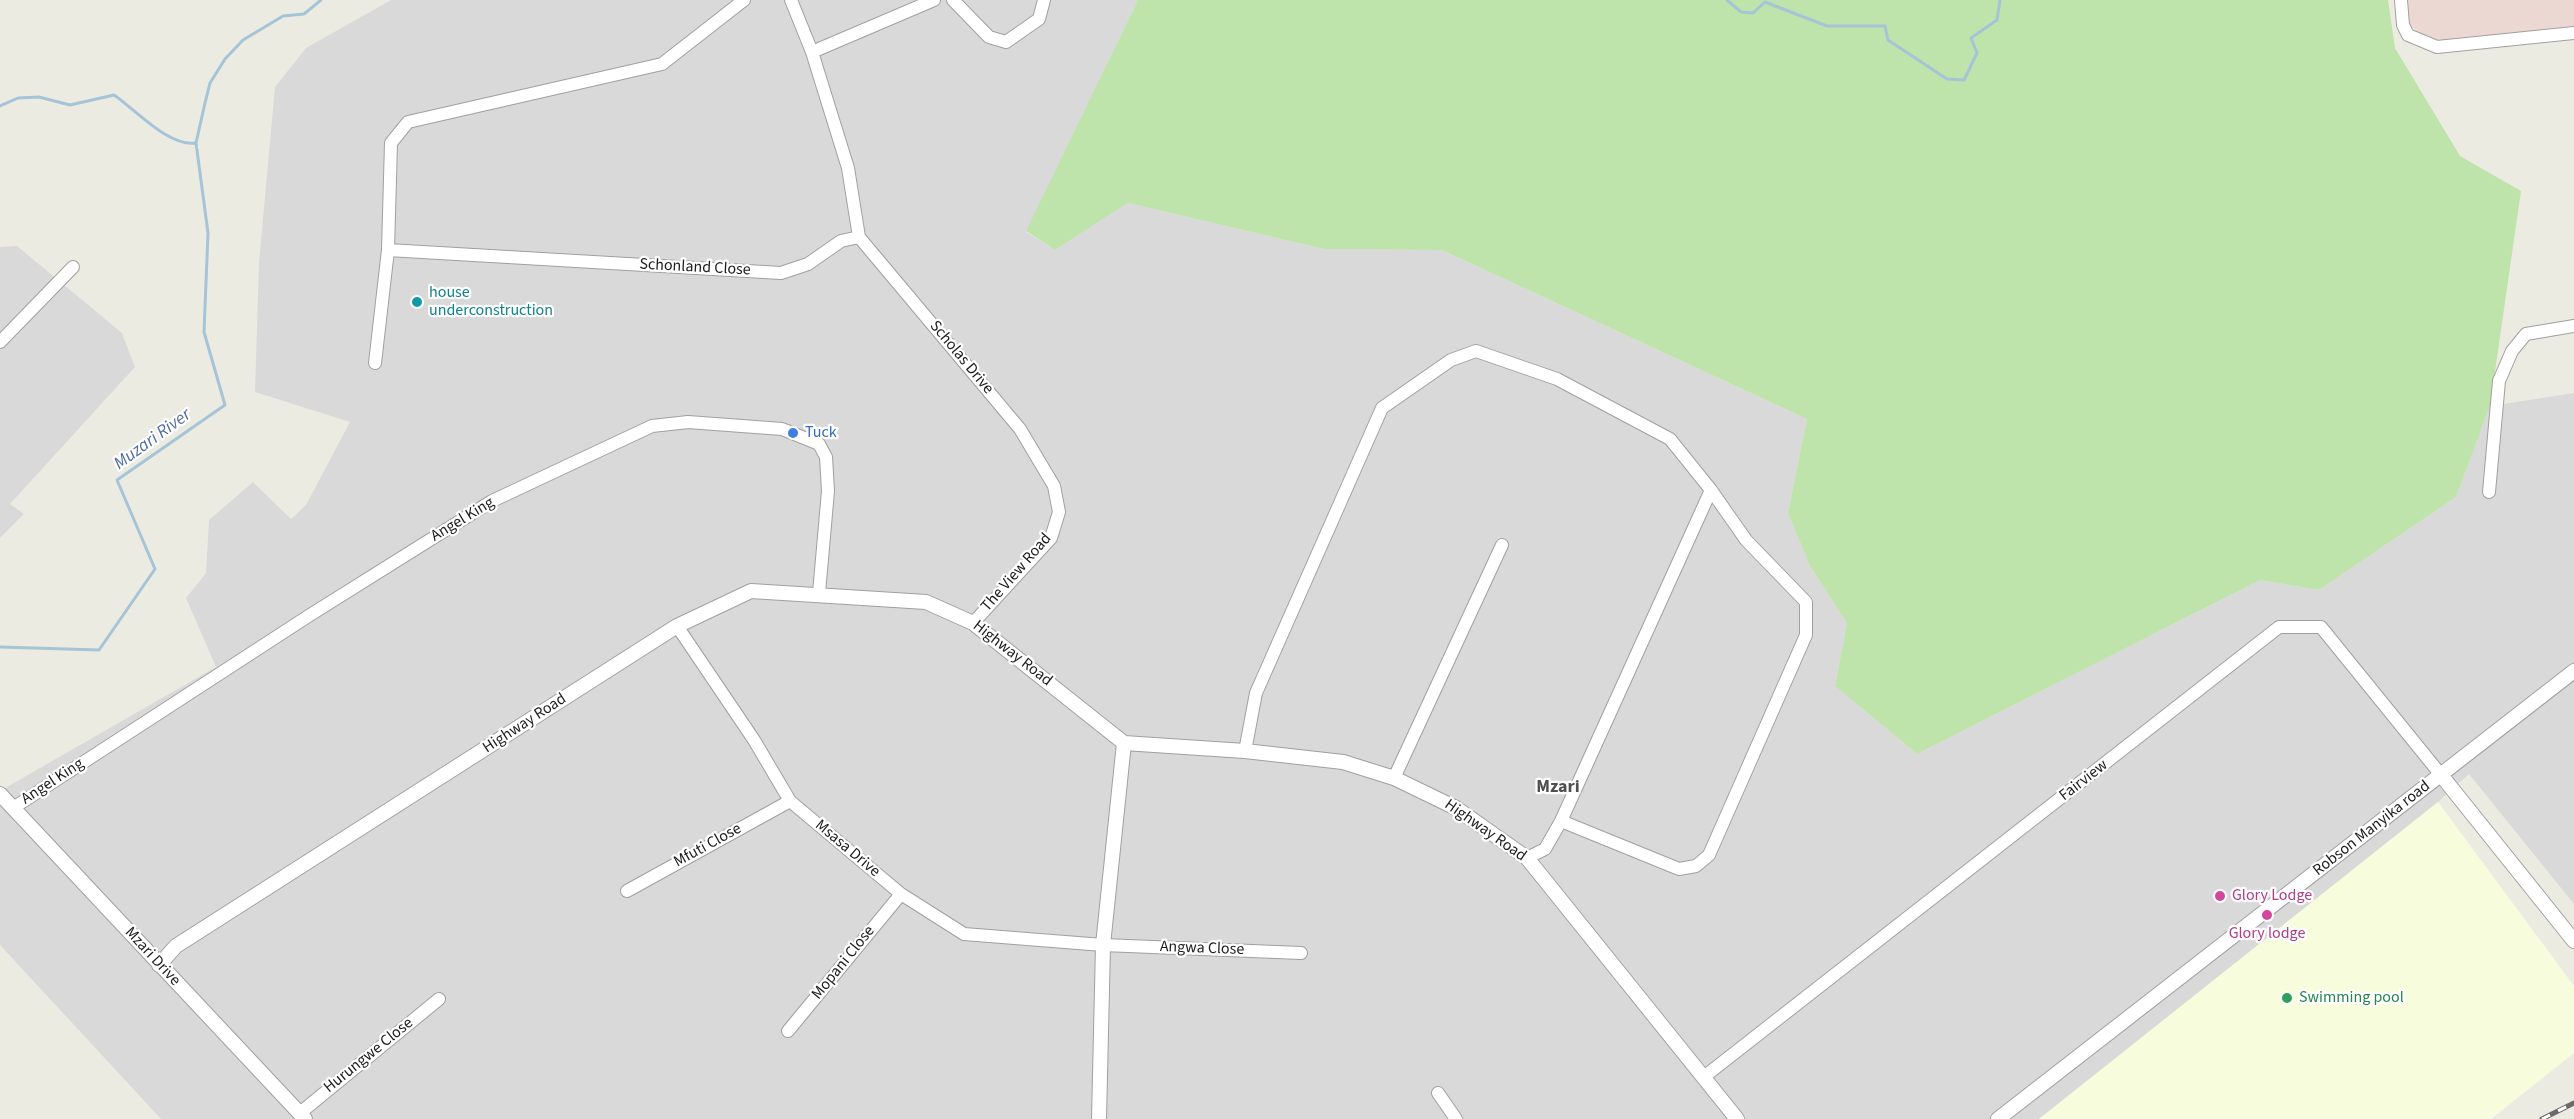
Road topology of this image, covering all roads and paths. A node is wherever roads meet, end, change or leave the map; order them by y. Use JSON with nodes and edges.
{"nodes":[{"id":1,"x":744,"y":0,"type":"edge"},
{"id":2,"x":791,"y":0,"type":"edge"},
{"id":3,"x":934,"y":0,"type":"edge"},
{"id":4,"x":953,"y":0,"type":"edge"},
{"id":5,"x":1044,"y":0,"type":"edge"},
{"id":6,"x":2401,"y":0,"type":"edge"},
{"id":7,"x":2574,"y":33,"type":"edge"},
{"id":8,"x":812,"y":52,"type":"junction"},
{"id":9,"x":859,"y":237,"type":"junction"},
{"id":10,"x":388,"y":250,"type":"junction"},
{"id":11,"x":73,"y":267,"type":"dead end"},
{"id":12,"x":2574,"y":326,"type":"edge"},
{"id":13,"x":0,"y":342,"type":"edge"},
{"id":14,"x":375,"y":363,"type":"dead end"},
{"id":15,"x":1054,"y":486,"type":"joint"},
{"id":16,"x":1711,"y":490,"type":"junction"},
{"id":17,"x":2489,"y":492,"type":"dead end"},
{"id":18,"x":1502,"y":545,"type":"dead end"},
{"id":19,"x":819,"y":593,"type":"junction"},
{"id":20,"x":973,"y":623,"type":"junction"},
{"id":21,"x":677,"y":626,"type":"junction"},
{"id":22,"x":2574,"y":671,"type":"edge"},
{"id":23,"x":1124,"y":742,"type":"junction"},
{"id":24,"x":1245,"y":751,"type":"junction"},
{"id":25,"x":2441,"y":775,"type":"junction"},
{"id":26,"x":1394,"y":778,"type":"junction"},
{"id":27,"x":0,"y":794,"type":"edge"},
{"id":28,"x":790,"y":801,"type":"junction"},
{"id":29,"x":13,"y":808,"type":"junction"},
{"id":30,"x":1561,"y":821,"type":"junction"},
{"id":31,"x":1527,"y":858,"type":"junction"},
{"id":32,"x":627,"y":891,"type":"dead end"},
{"id":33,"x":901,"y":894,"type":"junction"},
{"id":34,"x":2574,"y":941,"type":"edge"},
{"id":35,"x":1103,"y":945,"type":"junction"},
{"id":36,"x":1300,"y":953,"type":"dead end"},
{"id":37,"x":159,"y":965,"type":"junction"},
{"id":38,"x":439,"y":999,"type":"dead end"},
{"id":39,"x":788,"y":1031,"type":"dead end"},
{"id":40,"x":1705,"y":1076,"type":"junction"},
{"id":41,"x":1438,"y":1093,"type":"dead end"},
{"id":42,"x":302,"y":1116,"type":"edge"},
{"id":43,"x":1099,"y":1119,"type":"edge"},
{"id":44,"x":1456,"y":1119,"type":"edge"},
{"id":45,"x":1737,"y":1119,"type":"edge"},
{"id":46,"x":1998,"y":1119,"type":"edge"}],
"edges":[{"from":1,"to":10,"type":"street"},
{"from":2,"to":8,"type":"street"},
{"from":3,"to":8,"type":"street"},
{"from":4,"to":5,"type":"street"},
{"from":6,"to":7,"type":"street"},
{"from":8,"to":9,"type":"street"},
{"from":9,"to":10,"type":"street","name":"Schonland Close"},
{"from":9,"to":15,"type":"street","name":"Scholas Drive"},
{"from":10,"to":14,"type":"street"},
{"from":11,"to":13,"type":"street"},
{"from":12,"to":17,"type":"street"},
{"from":15,"to":20,"type":"street","name":"The View Road"},
{"from":16,"to":24,"type":"street"},
{"from":16,"to":30,"type":"street"},
{"from":16,"to":30,"type":"street"},
{"from":18,"to":26,"type":"street"},
{"from":19,"to":20,"type":"street","name":"Highway Road"},
{"from":19,"to":21,"type":"street","name":"Highway Road"},
{"from":19,"to":29,"type":"street","name":"Angel King"},
{"from":20,"to":23,"type":"street","name":"Highway Road"},
{"from":21,"to":28,"type":"street","name":"Msasa Drive"},
{"from":21,"to":37,"type":"street","name":"Highway Road"},
{"from":22,"to":25,"type":"street","name":"Robson Manyika road"},
{"from":23,"to":24,"type":"street","name":"Highway Road"},
{"from":23,"to":35,"type":"street"},
{"from":24,"to":26,"type":"street","name":"Highway Road"},
{"from":25,"to":34,"type":"street"},
{"from":25,"to":40,"type":"street","name":"Fairview"},
{"from":25,"to":46,"type":"street","name":"Robson Manyika road"},
{"from":26,"to":31,"type":"street","name":"Highway Road"},
{"from":27,"to":29,"type":"street","name":"Mzari Drive"},
{"from":28,"to":32,"type":"street","name":"Mfuti Close"},
{"from":28,"to":33,"type":"street","name":"Msasa Drive"},
{"from":29,"to":37,"type":"street","name":"Mzari Drive"},
{"from":30,"to":31,"type":"street"},
{"from":31,"to":40,"type":"street","name":"Highway Road"},
{"from":33,"to":35,"type":"street","name":"Msasa Drive"},
{"from":33,"to":39,"type":"street","name":"Mopani Close"},
{"from":35,"to":36,"type":"street","name":"Angwa Close"},
{"from":35,"to":43,"type":"street"},
{"from":37,"to":42,"type":"street","name":"Mzari Drive"},
{"from":38,"to":42,"type":"street","name":"Hurungwe Close"},
{"from":40,"to":45,"type":"street","name":"Highway Road"},
{"from":41,"to":44,"type":"street"}]}
